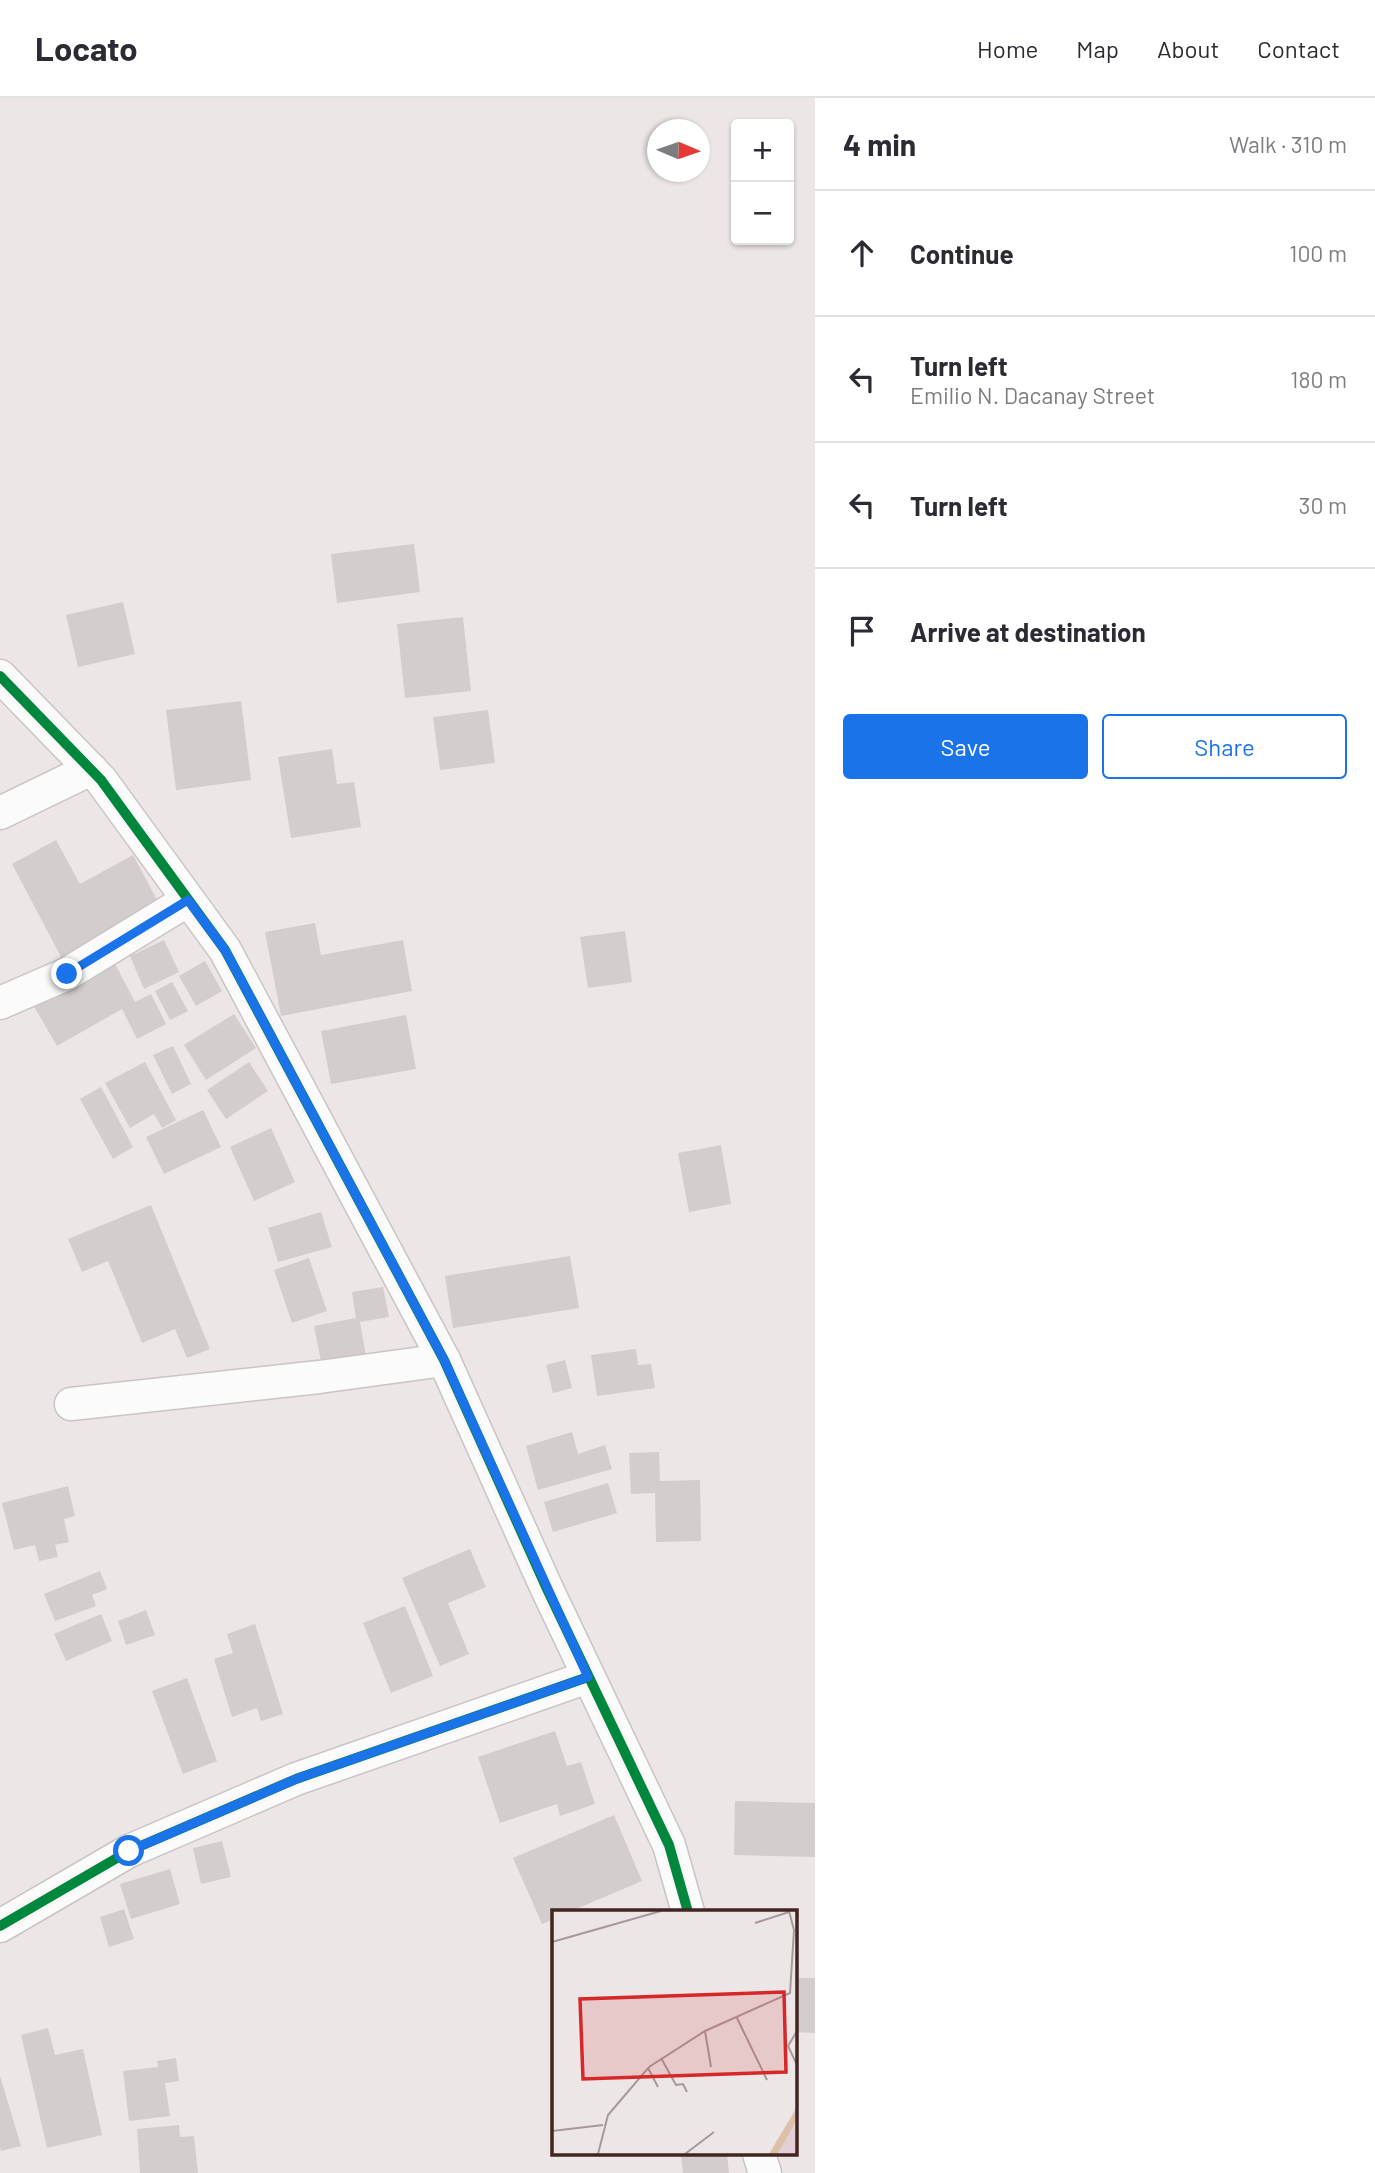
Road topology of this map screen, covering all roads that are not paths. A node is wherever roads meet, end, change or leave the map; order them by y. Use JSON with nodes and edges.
{"nodes":[{"id":1,"x":0,"y":676,"type":"edge"},
{"id":2,"x":91,"y":769,"type":"junction"},
{"id":3,"x":0,"y":813,"type":"edge"},
{"id":4,"x":188,"y":900,"type":"junction"},
{"id":5,"x":0,"y":1003,"type":"edge"},
{"id":6,"x":444,"y":1360,"type":"junction"},
{"id":7,"x":71,"y":1404,"type":"dead end"},
{"id":8,"x":588,"y":1677,"type":"junction"},
{"id":9,"x":687,"y":1910,"type":"edge"},
{"id":10,"x":0,"y":1926,"type":"edge"},
{"id":11,"x":760,"y":2156,"type":"edge"},
{"id":12,"x":765,"y":2173,"type":"edge"}],
"edges":[{"from":1,"to":2,"type":"street"},
{"from":2,"to":3,"type":"street"},
{"from":2,"to":4,"type":"street"},
{"from":4,"to":5,"type":"street"},
{"from":4,"to":6,"type":"street"},
{"from":6,"to":7,"type":"street"},
{"from":6,"to":8,"type":"street"},
{"from":8,"to":9,"type":"street"},
{"from":8,"to":10,"type":"street"},
{"from":11,"to":12,"type":"street"}]}
